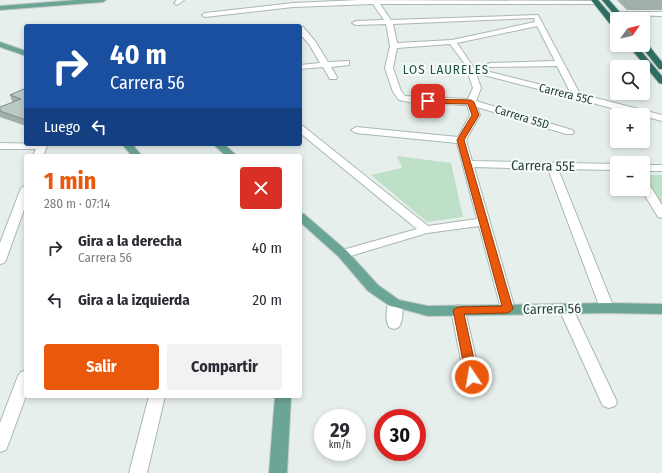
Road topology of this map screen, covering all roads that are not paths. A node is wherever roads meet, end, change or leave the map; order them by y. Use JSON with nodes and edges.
{"nodes":[{"id":1,"x":103,"y":0,"type":"edge"},
{"id":2,"x":605,"y":0,"type":"edge"},
{"id":3,"x":375,"y":1,"type":"junction"},
{"id":4,"x":595,"y":1,"type":"edge"},
{"id":5,"x":529,"y":2,"type":"junction"},
{"id":6,"x":0,"y":8,"type":"edge"},
{"id":7,"x":616,"y":12,"type":"edge"},
{"id":8,"x":662,"y":14,"type":"edge"},
{"id":9,"x":205,"y":15,"type":"dead end"},
{"id":10,"x":650,"y":15,"type":"edge"},
{"id":11,"x":610,"y":19,"type":"edge"},
{"id":12,"x":538,"y":20,"type":"junction"},
{"id":13,"x":389,"y":22,"type":"junction"},
{"id":14,"x":650,"y":22,"type":"edge"},
{"id":15,"x":662,"y":22,"type":"edge"},
{"id":16,"x":356,"y":23,"type":"dead end"},
{"id":17,"x":302,"y":32,"type":"edge"},
{"id":18,"x":452,"y":42,"type":"junction"},
{"id":19,"x":312,"y":43,"type":"junction"},
{"id":20,"x":0,"y":44,"type":"edge"},
{"id":21,"x":302,"y":44,"type":"edge"},
{"id":22,"x":394,"y":46,"type":"junction"},
{"id":23,"x":638,"y":52,"type":"edge"},
{"id":24,"x":650,"y":52,"type":"edge"},
{"id":25,"x":24,"y":53,"type":"edge"},
{"id":26,"x":346,"y":63,"type":"dead end"},
{"id":27,"x":560,"y":63,"type":"junction"},
{"id":28,"x":325,"y":64,"type":"junction"},
{"id":29,"x":661,"y":64,"type":"edge"},
{"id":30,"x":490,"y":65,"type":"dead end"},
{"id":31,"x":302,"y":67,"type":"edge"},
{"id":32,"x":470,"y":69,"type":"junction"},
{"id":33,"x":333,"y":77,"type":"dead end"},
{"id":34,"x":662,"y":81,"type":"edge"},
{"id":35,"x":577,"y":98,"type":"junction"},
{"id":36,"x":471,"y":102,"type":"junction"},
{"id":37,"x":662,"y":118,"type":"edge"},
{"id":38,"x":302,"y":130,"type":"edge"},
{"id":39,"x":356,"y":130,"type":"dead end"},
{"id":40,"x":569,"y":132,"type":"dead end"},
{"id":41,"x":461,"y":140,"type":"junction"},
{"id":42,"x":0,"y":146,"type":"edge"},
{"id":43,"x":129,"y":146,"type":"edge"},
{"id":44,"x":220,"y":146,"type":"edge"},
{"id":45,"x":40,"y":151,"type":"edge"},
{"id":46,"x":135,"y":154,"type":"edge"},
{"id":47,"x":230,"y":154,"type":"edge"},
{"id":48,"x":468,"y":164,"type":"junction"},
{"id":49,"x":552,"y":166,"type":"junction"},
{"id":50,"x":610,"y":167,"type":"edge"},
{"id":51,"x":650,"y":168,"type":"edge"},
{"id":52,"x":662,"y":168,"type":"edge"},
{"id":53,"x":24,"y":194,"type":"edge"},
{"id":54,"x":650,"y":195,"type":"edge"},
{"id":55,"x":662,"y":215,"type":"edge"},
{"id":56,"x":302,"y":218,"type":"edge"},
{"id":57,"x":483,"y":222,"type":"junction"},
{"id":58,"x":426,"y":230,"type":"junction"},
{"id":59,"x":343,"y":254,"type":"junction"},
{"id":60,"x":0,"y":260,"type":"edge"},
{"id":61,"x":395,"y":303,"type":"junction"},
{"id":62,"x":566,"y":308,"type":"junction"},
{"id":63,"x":607,"y":308,"type":"junction"},
{"id":64,"x":508,"y":309,"type":"junction"},
{"id":65,"x":662,"y":309,"type":"edge"},
{"id":66,"x":458,"y":310,"type":"junction"},
{"id":67,"x":394,"y":324,"type":"dead end"},
{"id":68,"x":24,"y":381,"type":"edge"},
{"id":69,"x":475,"y":390,"type":"dead end"},
{"id":70,"x":157,"y":398,"type":"edge"},
{"id":71,"x":283,"y":398,"type":"edge"},
{"id":72,"x":609,"y":402,"type":"dead end"},
{"id":73,"x":0,"y":445,"type":"edge"},
{"id":74,"x":138,"y":473,"type":"edge"},
{"id":75,"x":278,"y":473,"type":"edge"}],
"edges":[{"from":1,"to":6,"type":"main road"},
{"from":2,"to":7,"type":"highway"},
{"from":3,"to":5,"type":"street"},
{"from":3,"to":9,"type":"street"},
{"from":3,"to":13,"type":"street"},
{"from":4,"to":5,"type":"street"},
{"from":4,"to":11,"type":"highway"},
{"from":5,"to":12,"type":"street"},
{"from":8,"to":10,"type":"street"},
{"from":12,"to":13,"type":"street"},
{"from":12,"to":18,"type":"street"},
{"from":12,"to":27,"type":"street"},
{"from":13,"to":16,"type":"street"},
{"from":13,"to":22,"type":"street"},
{"from":14,"to":15,"type":"street"},
{"from":17,"to":19,"type":"street"},
{"from":18,"to":22,"type":"street"},
{"from":18,"to":32,"type":"street"},
{"from":19,"to":21,"type":"street"},
{"from":19,"to":28,"type":"street"},
{"from":20,"to":25,"type":"main road"},
{"from":22,"to":36,"type":"street","name":"Carrera 55D"},
{"from":23,"to":34,"type":"highway"},
{"from":24,"to":29,"type":"highway"},
{"from":26,"to":28,"type":"street"},
{"from":27,"to":30,"type":"street"},
{"from":27,"to":35,"type":"street"},
{"from":28,"to":31,"type":"street"},
{"from":28,"to":33,"type":"street"},
{"from":32,"to":35,"type":"street","name":"Carrera 55C"},
{"from":32,"to":36,"type":"street"},
{"from":35,"to":37,"type":"street","name":"Carrera 55C"},
{"from":36,"to":40,"type":"street","name":"Carrera 55D"},
{"from":36,"to":41,"type":"street"},
{"from":38,"to":58,"type":"street"},
{"from":39,"to":41,"type":"street"},
{"from":41,"to":48,"type":"street"},
{"from":42,"to":45,"type":"street"},
{"from":43,"to":46,"type":"main road"},
{"from":44,"to":47,"type":"main road"},
{"from":48,"to":49,"type":"street","name":"Carrera 55E"},
{"from":48,"to":57,"type":"street"},
{"from":49,"to":50,"type":"street","name":"Carrera 55E"},
{"from":49,"to":63,"type":"street"},
{"from":51,"to":52,"type":"street"},
{"from":53,"to":60,"type":"street"},
{"from":54,"to":55,"type":"street"},
{"from":56,"to":59,"type":"main road"},
{"from":57,"to":58,"type":"street"},
{"from":57,"to":64,"type":"street"},
{"from":58,"to":59,"type":"street"},
{"from":59,"to":61,"type":"main road"},
{"from":61,"to":66,"type":"main road","name":"Carrera 56"},
{"from":61,"to":67,"type":"street"},
{"from":62,"to":63,"type":"main road","name":"Carrera 56"},
{"from":62,"to":64,"type":"main road","name":"Carrera 56"},
{"from":62,"to":72,"type":"street"},
{"from":63,"to":65,"type":"main road","name":"Carrera 56"},
{"from":64,"to":66,"type":"main road","name":"Carrera 56"},
{"from":66,"to":69,"type":"street"},
{"from":68,"to":73,"type":"street"},
{"from":70,"to":74,"type":"street"},
{"from":71,"to":75,"type":"main road"}]}
